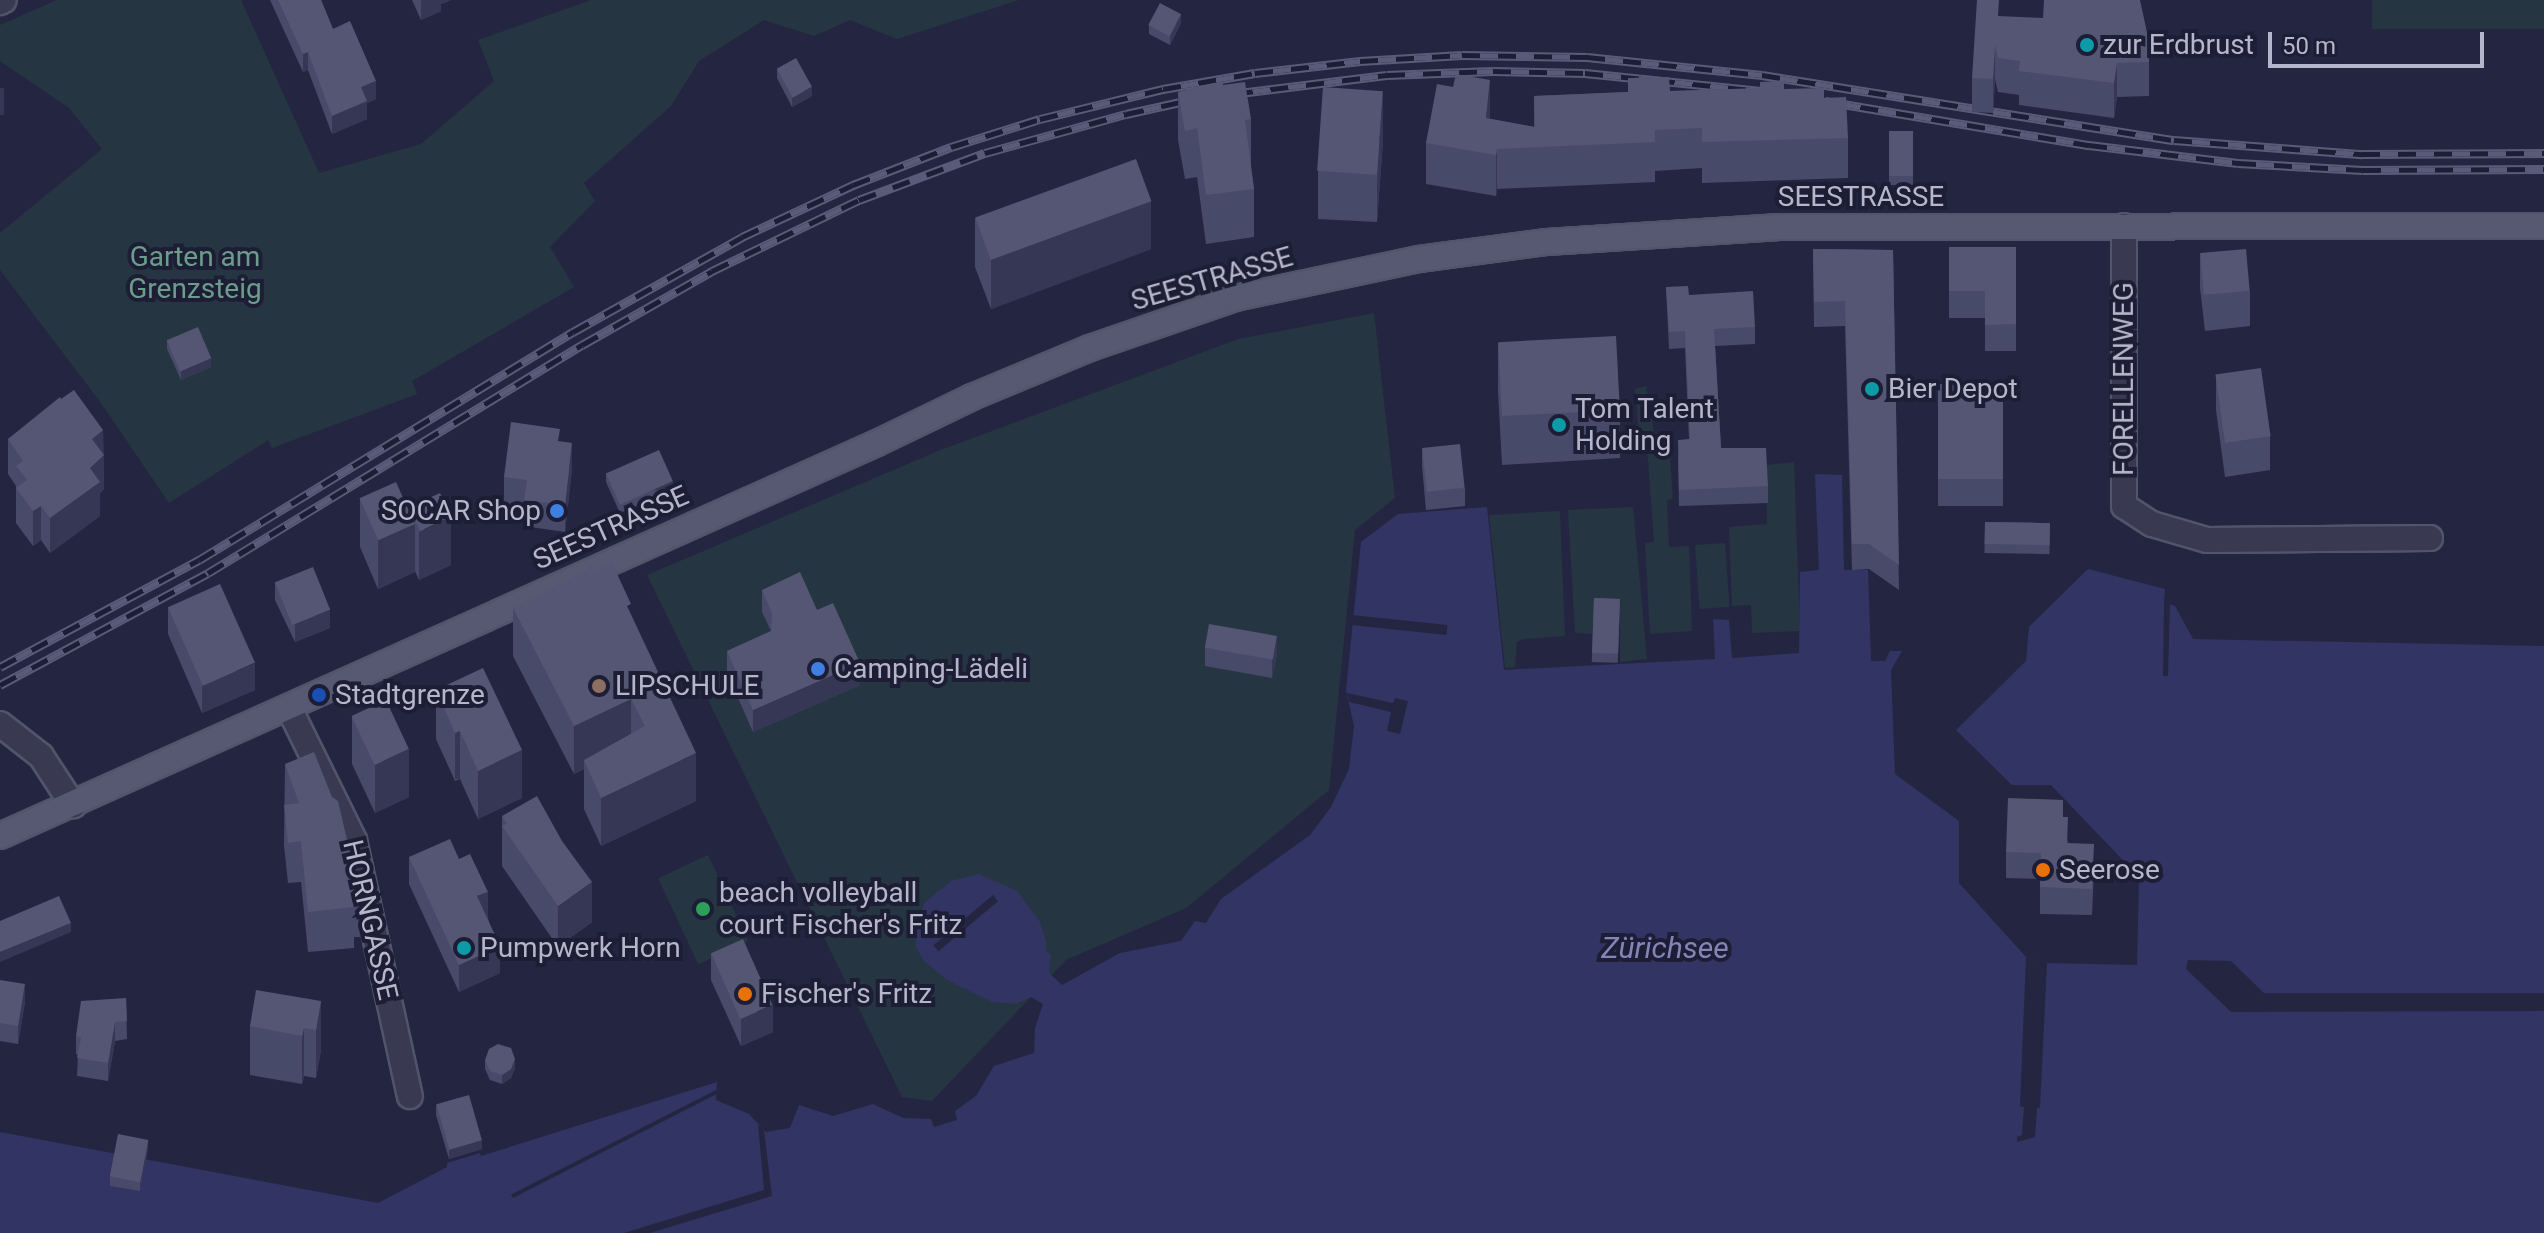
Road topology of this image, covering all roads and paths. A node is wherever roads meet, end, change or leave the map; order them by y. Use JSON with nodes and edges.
{"nodes":[{"id":1,"x":2124,"y":226,"type":"junction"},
{"id":2,"x":2544,"y":226,"type":"edge"},
{"id":3,"x":2430,"y":538,"type":"dead end"},
{"id":4,"x":289,"y":708,"type":"junction"},
{"id":5,"x":0,"y":724,"type":"edge"},
{"id":6,"x":73,"y":805,"type":"junction"},
{"id":7,"x":0,"y":836,"type":"edge"},
{"id":8,"x":410,"y":1096,"type":"dead end"}],
"edges":[{"from":1,"to":2,"type":"main road","name":"SEESTRASSE"},
{"from":1,"to":3,"type":"street","name":"FORELLENWEG"},
{"from":1,"to":4,"type":"main road","name":"SEESTRASSE"},
{"from":4,"to":6,"type":"main road","name":"SEESTRASSE"},
{"from":4,"to":8,"type":"street","name":"HORNGASSE"},
{"from":5,"to":6,"type":"street"},
{"from":6,"to":7,"type":"main road","name":"SEESTRASSE"}]}
